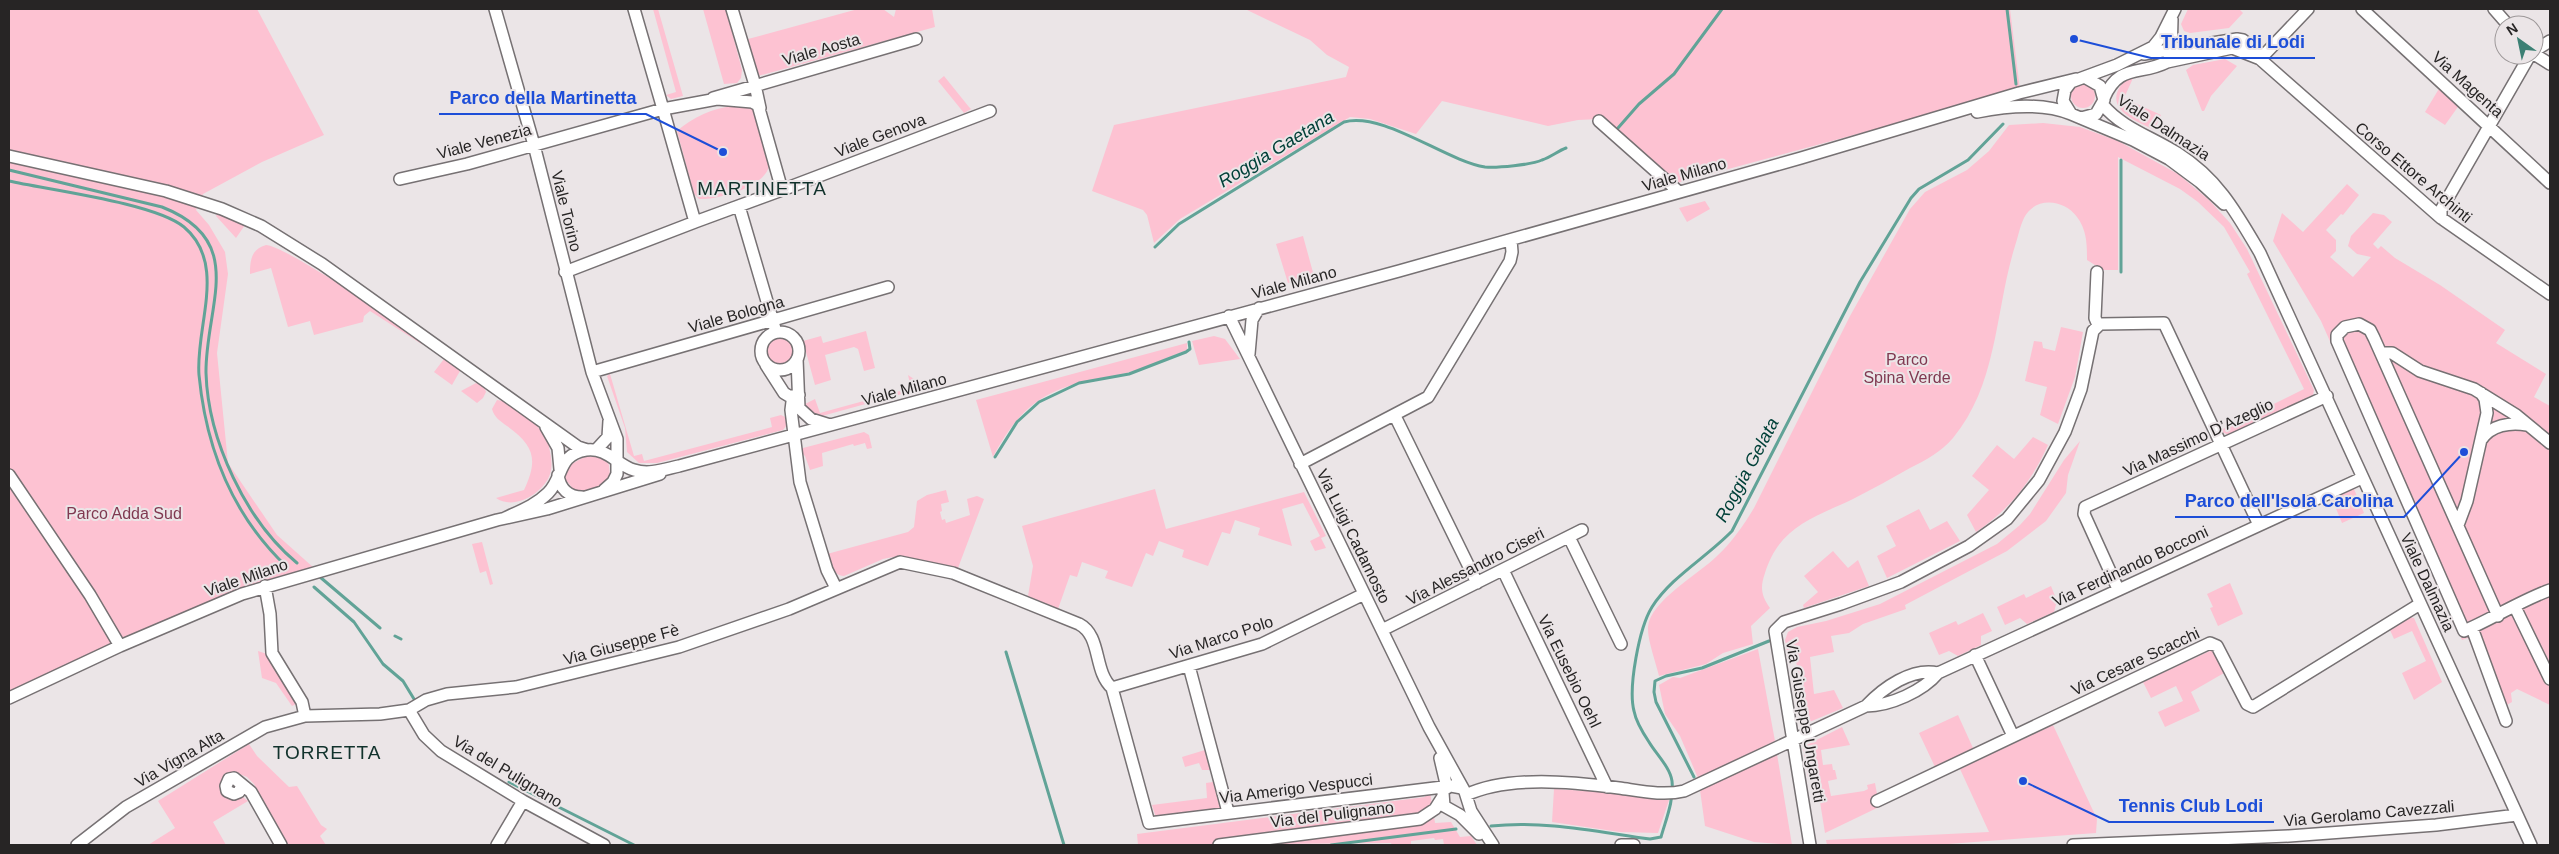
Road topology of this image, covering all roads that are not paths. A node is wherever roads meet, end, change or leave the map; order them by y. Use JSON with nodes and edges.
{"nodes":[{"id":1,"x":495,"y":9,"type":"edge"},
{"id":2,"x":634,"y":9,"type":"edge"},
{"id":3,"x":732,"y":9,"type":"edge"},
{"id":4,"x":2175,"y":9,"type":"edge"},
{"id":5,"x":2308,"y":9,"type":"edge"},
{"id":6,"x":2362,"y":9,"type":"edge"},
{"id":7,"x":2171,"y":30,"type":"junction"},
{"id":8,"x":916,"y":39,"type":"dead end"},
{"id":9,"x":2188,"y":47,"type":"junction"},
{"id":10,"x":2172,"y":50,"type":"junction"},
{"id":11,"x":2141,"y":55,"type":"junction"},
{"id":12,"x":2265,"y":58,"type":"junction"},
{"id":13,"x":2167,"y":62,"type":"junction"},
{"id":14,"x":747,"y":65,"type":"junction"},
{"id":15,"x":2524,"y":65,"type":"edge"},
{"id":16,"x":2081,"y":79,"type":"junction"},
{"id":17,"x":755,"y":85,"type":"junction"},
{"id":18,"x":736,"y":90,"type":"junction"},
{"id":19,"x":710,"y":99,"type":"junction"},
{"id":20,"x":2103,"y":102,"type":"junction"},
{"id":21,"x":760,"y":108,"type":"junction"},
{"id":22,"x":663,"y":109,"type":"junction"},
{"id":23,"x":990,"y":111,"type":"dead end"},
{"id":24,"x":2076,"y":116,"type":"junction"},
{"id":25,"x":1599,"y":121,"type":"dead end"},
{"id":26,"x":1916,"y":124,"type":"junction"},
{"id":27,"x":2490,"y":126,"type":"junction"},
{"id":28,"x":534,"y":145,"type":"junction"},
{"id":29,"x":9,"y":156,"type":"edge"},
{"id":30,"x":400,"y":179,"type":"dead end"},
{"id":31,"x":2550,"y":183,"type":"edge"},
{"id":32,"x":782,"y":190,"type":"junction"},
{"id":33,"x":1680,"y":192,"type":"junction"},
{"id":34,"x":739,"y":206,"type":"junction"},
{"id":35,"x":2441,"y":218,"type":"junction"},
{"id":36,"x":696,"y":222,"type":"junction"},
{"id":37,"x":2243,"y":225,"type":"junction"},
{"id":38,"x":1511,"y":240,"type":"junction"},
{"id":39,"x":565,"y":272,"type":"junction"},
{"id":40,"x":2096,"y":272,"type":"dead end"},
{"id":41,"x":888,"y":287,"type":"dead end"},
{"id":42,"x":2550,"y":294,"type":"edge"},
{"id":43,"x":1259,"y":308,"type":"junction"},
{"id":44,"x":1229,"y":316,"type":"junction"},
{"id":45,"x":773,"y":320,"type":"junction"},
{"id":46,"x":2098,"y":325,"type":"junction"},
{"id":47,"x":776,"y":332,"type":"junction"},
{"id":48,"x":2381,"y":353,"type":"junction"},
{"id":49,"x":797,"y":359,"type":"junction"},
{"id":50,"x":1250,"y":359,"type":"junction"},
{"id":51,"x":765,"y":364,"type":"junction"},
{"id":52,"x":592,"y":372,"type":"junction"},
{"id":53,"x":2481,"y":393,"type":"junction"},
{"id":54,"x":798,"y":395,"type":"junction"},
{"id":55,"x":2326,"y":396,"type":"junction"},
{"id":56,"x":1395,"y":416,"type":"junction"},
{"id":57,"x":538,"y":418,"type":"junction"},
{"id":58,"x":609,"y":420,"type":"junction"},
{"id":59,"x":831,"y":425,"type":"junction"},
{"id":60,"x":2527,"y":425,"type":"junction"},
{"id":61,"x":794,"y":435,"type":"junction"},
{"id":62,"x":2481,"y":440,"type":"junction"},
{"id":63,"x":2550,"y":443,"type":"edge"},
{"id":64,"x":2221,"y":444,"type":"junction"},
{"id":65,"x":591,"y":450,"type":"junction"},
{"id":66,"x":616,"y":460,"type":"junction"},
{"id":67,"x":1300,"y":464,"type":"junction"},
{"id":68,"x":680,"y":466,"type":"junction"},
{"id":69,"x":559,"y":472,"type":"junction"},
{"id":70,"x":9,"y":475,"type":"edge"},
{"id":71,"x":2362,"y":478,"type":"junction"},
{"id":72,"x":601,"y":492,"type":"junction"},
{"id":73,"x":583,"y":497,"type":"junction"},
{"id":74,"x":505,"y":518,"type":"junction"},
{"id":75,"x":2259,"y":524,"type":"junction"},
{"id":76,"x":2458,"y":525,"type":"junction"},
{"id":77,"x":1582,"y":530,"type":"dead end"},
{"id":78,"x":1569,"y":537,"type":"junction"},
{"id":79,"x":1503,"y":570,"type":"junction"},
{"id":80,"x":1477,"y":583,"type":"junction"},
{"id":81,"x":265,"y":586,"type":"junction"},
{"id":82,"x":836,"y":588,"type":"junction"},
{"id":83,"x":2118,"y":589,"type":"junction"},
{"id":84,"x":2550,"y":590,"type":"edge"},
{"id":85,"x":1364,"y":594,"type":"junction"},
{"id":86,"x":2420,"y":604,"type":"junction"},
{"id":87,"x":2515,"y":608,"type":"junction"},
{"id":88,"x":2498,"y":616,"type":"junction"},
{"id":89,"x":2468,"y":629,"type":"junction"},
{"id":90,"x":1382,"y":630,"type":"junction"},
{"id":91,"x":1621,"y":644,"type":"dead end"},
{"id":92,"x":120,"y":646,"type":"junction"},
{"id":93,"x":1975,"y":655,"type":"junction"},
{"id":94,"x":1189,"y":666,"type":"junction"},
{"id":95,"x":2550,"y":679,"type":"edge"},
{"id":96,"x":1112,"y":688,"type":"junction"},
{"id":97,"x":9,"y":698,"type":"edge"},
{"id":98,"x":409,"y":710,"type":"junction"},
{"id":99,"x":305,"y":716,"type":"junction"},
{"id":100,"x":2506,"y":721,"type":"dead end"},
{"id":101,"x":1429,"y":727,"type":"junction"},
{"id":102,"x":2012,"y":736,"type":"junction"},
{"id":103,"x":1793,"y":740,"type":"junction"},
{"id":104,"x":242,"y":785,"type":"dead end"},
{"id":105,"x":1607,"y":787,"type":"junction"},
{"id":106,"x":1444,"y":793,"type":"junction"},
{"id":107,"x":1465,"y":794,"type":"junction"},
{"id":108,"x":523,"y":801,"type":"junction"},
{"id":109,"x":1877,"y":801,"type":"dead end"},
{"id":110,"x":1451,"y":810,"type":"junction"},
{"id":111,"x":1228,"y":812,"type":"junction"},
{"id":112,"x":2517,"y":815,"type":"junction"},
{"id":113,"x":1149,"y":823,"type":"joint"},
{"id":114,"x":2291,"y":841,"type":"edge"},
{"id":115,"x":2197,"y":842,"type":"edge"},
{"id":116,"x":77,"y":845,"type":"edge"},
{"id":117,"x":281,"y":845,"type":"edge"},
{"id":118,"x":498,"y":845,"type":"edge"},
{"id":119,"x":604,"y":845,"type":"edge"},
{"id":120,"x":1219,"y":845,"type":"edge"},
{"id":121,"x":1491,"y":845,"type":"edge"},
{"id":122,"x":1621,"y":845,"type":"edge"},
{"id":123,"x":1634,"y":845,"type":"edge"},
{"id":124,"x":1810,"y":845,"type":"edge"},
{"id":125,"x":2072,"y":845,"type":"edge"},
{"id":126,"x":2531,"y":845,"type":"edge"}],
"edges":[{"from":1,"to":28,"type":"street","name":"Viale Torino"},
{"from":2,"to":22,"type":"street"},
{"from":3,"to":14,"type":"street"},
{"from":4,"to":7,"type":"street"},
{"from":4,"to":11,"type":"street"},
{"from":5,"to":12,"type":"street"},
{"from":6,"to":27,"type":"street","name":"Via Magenta"},
{"from":7,"to":9,"type":"street"},
{"from":7,"to":10,"type":"street"},
{"from":8,"to":17,"type":"street","name":"Viale Aosta"},
{"from":9,"to":10,"type":"street"},
{"from":9,"to":12,"type":"street"},
{"from":10,"to":11,"type":"street"},
{"from":10,"to":13,"type":"street"},
{"from":11,"to":16,"type":"street","name":"Viale Milano"},
{"from":12,"to":13,"type":"street"},
{"from":12,"to":35,"type":"street","name":"Corso Ettore Archinti"},
{"from":13,"to":20,"type":"street"},
{"from":14,"to":17,"type":"street"},
{"from":14,"to":18,"type":"street"},
{"from":15,"to":27,"type":"street"},
{"from":16,"to":20,"type":"street"},
{"from":16,"to":24,"type":"street"},
{"from":16,"to":26,"type":"street","name":"Viale Milano"},
{"from":17,"to":18,"type":"street","name":"Viale Aosta"},
{"from":17,"to":21,"type":"street"},
{"from":18,"to":19,"type":"street","name":"Viale Aosta"},
{"from":19,"to":21,"type":"street"},
{"from":19,"to":22,"type":"street","name":"Viale Venezia"},
{"from":20,"to":24,"type":"street"},
{"from":20,"to":37,"type":"street","name":"Viale Dalmazia"},
{"from":21,"to":32,"type":"street"},
{"from":22,"to":28,"type":"street","name":"Viale Venezia"},
{"from":22,"to":36,"type":"street"},
{"from":23,"to":32,"type":"street","name":"Viale Genova"},
{"from":24,"to":26,"type":"street","name":"Viale Milano"},
{"from":24,"to":37,"type":"street","name":"Viale Dalmazia"},
{"from":25,"to":33,"type":"street"},
{"from":26,"to":33,"type":"street","name":"Viale Milano"},
{"from":27,"to":31,"type":"street","name":"Via Magenta"},
{"from":27,"to":35,"type":"street"},
{"from":28,"to":30,"type":"street","name":"Viale Venezia"},
{"from":28,"to":39,"type":"street","name":"Viale Torino"},
{"from":29,"to":57,"type":"street"},
{"from":32,"to":34,"type":"street","name":"Viale Genova"},
{"from":33,"to":38,"type":"street","name":"Viale Milano"},
{"from":34,"to":36,"type":"street","name":"Viale Genova"},
{"from":34,"to":45,"type":"street"},
{"from":35,"to":42,"type":"street","name":"Corso Ettore Archinti"},
{"from":36,"to":39,"type":"street"},
{"from":37,"to":55,"type":"street","name":"Viale Dalmazia"},
{"from":38,"to":43,"type":"street","name":"Viale Milano"},
{"from":38,"to":56,"type":"street"},
{"from":39,"to":52,"type":"street","name":"Viale Torino"},
{"from":40,"to":46,"type":"street","name":"Via Giuseppe Ungaretti"},
{"from":41,"to":45,"type":"street","name":"Viale Bologna"},
{"from":43,"to":44,"type":"street","name":"Viale Milano"},
{"from":43,"to":50,"type":"street","name":"Via Luigi Cadamosto"},
{"from":44,"to":50,"type":"street","name":"Via Luigi Cadamosto"},
{"from":44,"to":59,"type":"street","name":"Viale Milano"},
{"from":45,"to":47,"type":"street"},
{"from":45,"to":52,"type":"street","name":"Viale Bologna"},
{"from":46,"to":64,"type":"street"},
{"from":46,"to":103,"type":"street","name":"Via Giuseppe Ungaretti"},
{"from":47,"to":49,"type":"street"},
{"from":47,"to":51,"type":"street"},
{"from":48,"to":53,"type":"street"},
{"from":48,"to":76,"type":"street"},
{"from":48,"to":89,"type":"street"},
{"from":49,"to":51,"type":"street"},
{"from":49,"to":54,"type":"street"},
{"from":50,"to":67,"type":"street","name":"Via Luigi Cadamosto"},
{"from":51,"to":54,"type":"street"},
{"from":52,"to":58,"type":"street","name":"Viale Torino"},
{"from":53,"to":60,"type":"street"},
{"from":53,"to":62,"type":"street"},
{"from":54,"to":59,"type":"street"},
{"from":54,"to":61,"type":"street"},
{"from":55,"to":64,"type":"street","name":"Via Massimo D’Azeglio"},
{"from":55,"to":71,"type":"street","name":"Viale Dalmazia"},
{"from":56,"to":67,"type":"street"},
{"from":56,"to":80,"type":"street"},
{"from":57,"to":65,"type":"street"},
{"from":57,"to":69,"type":"street"},
{"from":58,"to":65,"type":"street"},
{"from":58,"to":66,"type":"street","name":"Viale Torino"},
{"from":59,"to":61,"type":"street","name":"Viale Milano"},
{"from":60,"to":62,"type":"street"},
{"from":60,"to":63,"type":"street"},
{"from":61,"to":68,"type":"street","name":"Viale Milano"},
{"from":61,"to":82,"type":"street"},
{"from":62,"to":76,"type":"street"},
{"from":64,"to":75,"type":"street"},
{"from":64,"to":83,"type":"street","name":"Via Massimo D’Azeglio"},
{"from":65,"to":66,"type":"street","name":"Viale Milano"},
{"from":65,"to":69,"type":"street","name":"Viale Milano"},
{"from":66,"to":68,"type":"street","name":"Viale Milano"},
{"from":66,"to":72,"type":"street"},
{"from":67,"to":85,"type":"street","name":"Via Luigi Cadamosto"},
{"from":68,"to":72,"type":"street","name":"Viale Milano"},
{"from":69,"to":73,"type":"street"},
{"from":69,"to":74,"type":"street","name":"Viale Milano"},
{"from":70,"to":92,"type":"street"},
{"from":71,"to":75,"type":"street","name":"Via Ferdinando Bocconi"},
{"from":71,"to":86,"type":"street","name":"Viale Dalmazia"},
{"from":72,"to":73,"type":"street","name":"Viale Milano"},
{"from":73,"to":74,"type":"street","name":"Viale Milano"},
{"from":74,"to":81,"type":"street","name":"Viale Milano"},
{"from":75,"to":83,"type":"street","name":"Via Ferdinando Bocconi"},
{"from":76,"to":88,"type":"street"},
{"from":77,"to":78,"type":"street","name":"Via Alessandro Ciseri"},
{"from":78,"to":79,"type":"street","name":"Via Alessandro Ciseri"},
{"from":78,"to":91,"type":"street"},
{"from":79,"to":80,"type":"street","name":"Via Alessandro Ciseri"},
{"from":79,"to":105,"type":"street","name":"Via Eusebio Oehl"},
{"from":80,"to":90,"type":"street","name":"Via Alessandro Ciseri"},
{"from":81,"to":92,"type":"street","name":"Viale Milano"},
{"from":81,"to":99,"type":"street"},
{"from":82,"to":96,"type":"street","name":"Via Giuseppe Fè"},
{"from":82,"to":98,"type":"street","name":"Via Giuseppe Fè"},
{"from":83,"to":93,"type":"street","name":"Via Ferdinando Bocconi"},
{"from":84,"to":87,"type":"street"},
{"from":85,"to":90,"type":"street","name":"Via Luigi Cadamosto"},
{"from":85,"to":94,"type":"street","name":"Via Marco Polo"},
{"from":86,"to":102,"type":"street","name":"Via Cesare Scacchi"},
{"from":86,"to":112,"type":"street","name":"Viale Dalmazia"},
{"from":87,"to":88,"type":"street"},
{"from":87,"to":95,"type":"street"},
{"from":88,"to":89,"type":"street"},
{"from":89,"to":100,"type":"street"},
{"from":90,"to":101,"type":"street","name":"Via Luigi Cadamosto"},
{"from":92,"to":97,"type":"street","name":"Viale Milano"},
{"from":93,"to":102,"type":"street"},
{"from":93,"to":103,"type":"street","name":"Via Ferdinando Bocconi"},
{"from":94,"to":96,"type":"street","name":"Via Marco Polo"},
{"from":94,"to":111,"type":"street"},
{"from":96,"to":113,"type":"street","name":"Via Giuseppe Fè"},
{"from":98,"to":99,"type":"street","name":"Via Giuseppe Fè"},
{"from":98,"to":108,"type":"street","name":"Via del Pulignano"},
{"from":99,"to":116,"type":"street","name":"Via Vigna Alta"},
{"from":101,"to":106,"type":"street","name":"Via Luigi Cadamosto"},
{"from":101,"to":107,"type":"street","name":"Via Luigi Cadamosto"},
{"from":102,"to":109,"type":"street","name":"Via Cesare Scacchi"},
{"from":103,"to":105,"type":"street","name":"Via Ferdinando Bocconi"},
{"from":103,"to":124,"type":"street","name":"Via Giuseppe Ungaretti"},
{"from":104,"to":117,"type":"street"},
{"from":105,"to":107,"type":"street","name":"Via Ferdinando Bocconi"},
{"from":106,"to":107,"type":"street"},
{"from":106,"to":110,"type":"street"},
{"from":106,"to":111,"type":"street","name":"Via Amerigo Vespucci"},
{"from":106,"to":120,"type":"street","name":"Via del Pulignano"},
{"from":107,"to":110,"type":"street"},
{"from":107,"to":121,"type":"street","name":"Via Luigi Cadamosto"},
{"from":108,"to":118,"type":"street"},
{"from":108,"to":119,"type":"street","name":"Via del Pulignano"},
{"from":110,"to":121,"type":"street"},
{"from":111,"to":113,"type":"street","name":"Via Amerigo Vespucci"},
{"from":112,"to":114,"type":"street","name":"Via Gerolamo Cavezzali"},
{"from":112,"to":126,"type":"street","name":"Viale Dalmazia"},
{"from":114,"to":115,"type":"street","name":"Via Gerolamo Cavezzali"},
{"from":115,"to":125,"type":"street","name":"Via Gerolamo Cavezzali"},
{"from":122,"to":123,"type":"street"}]}
